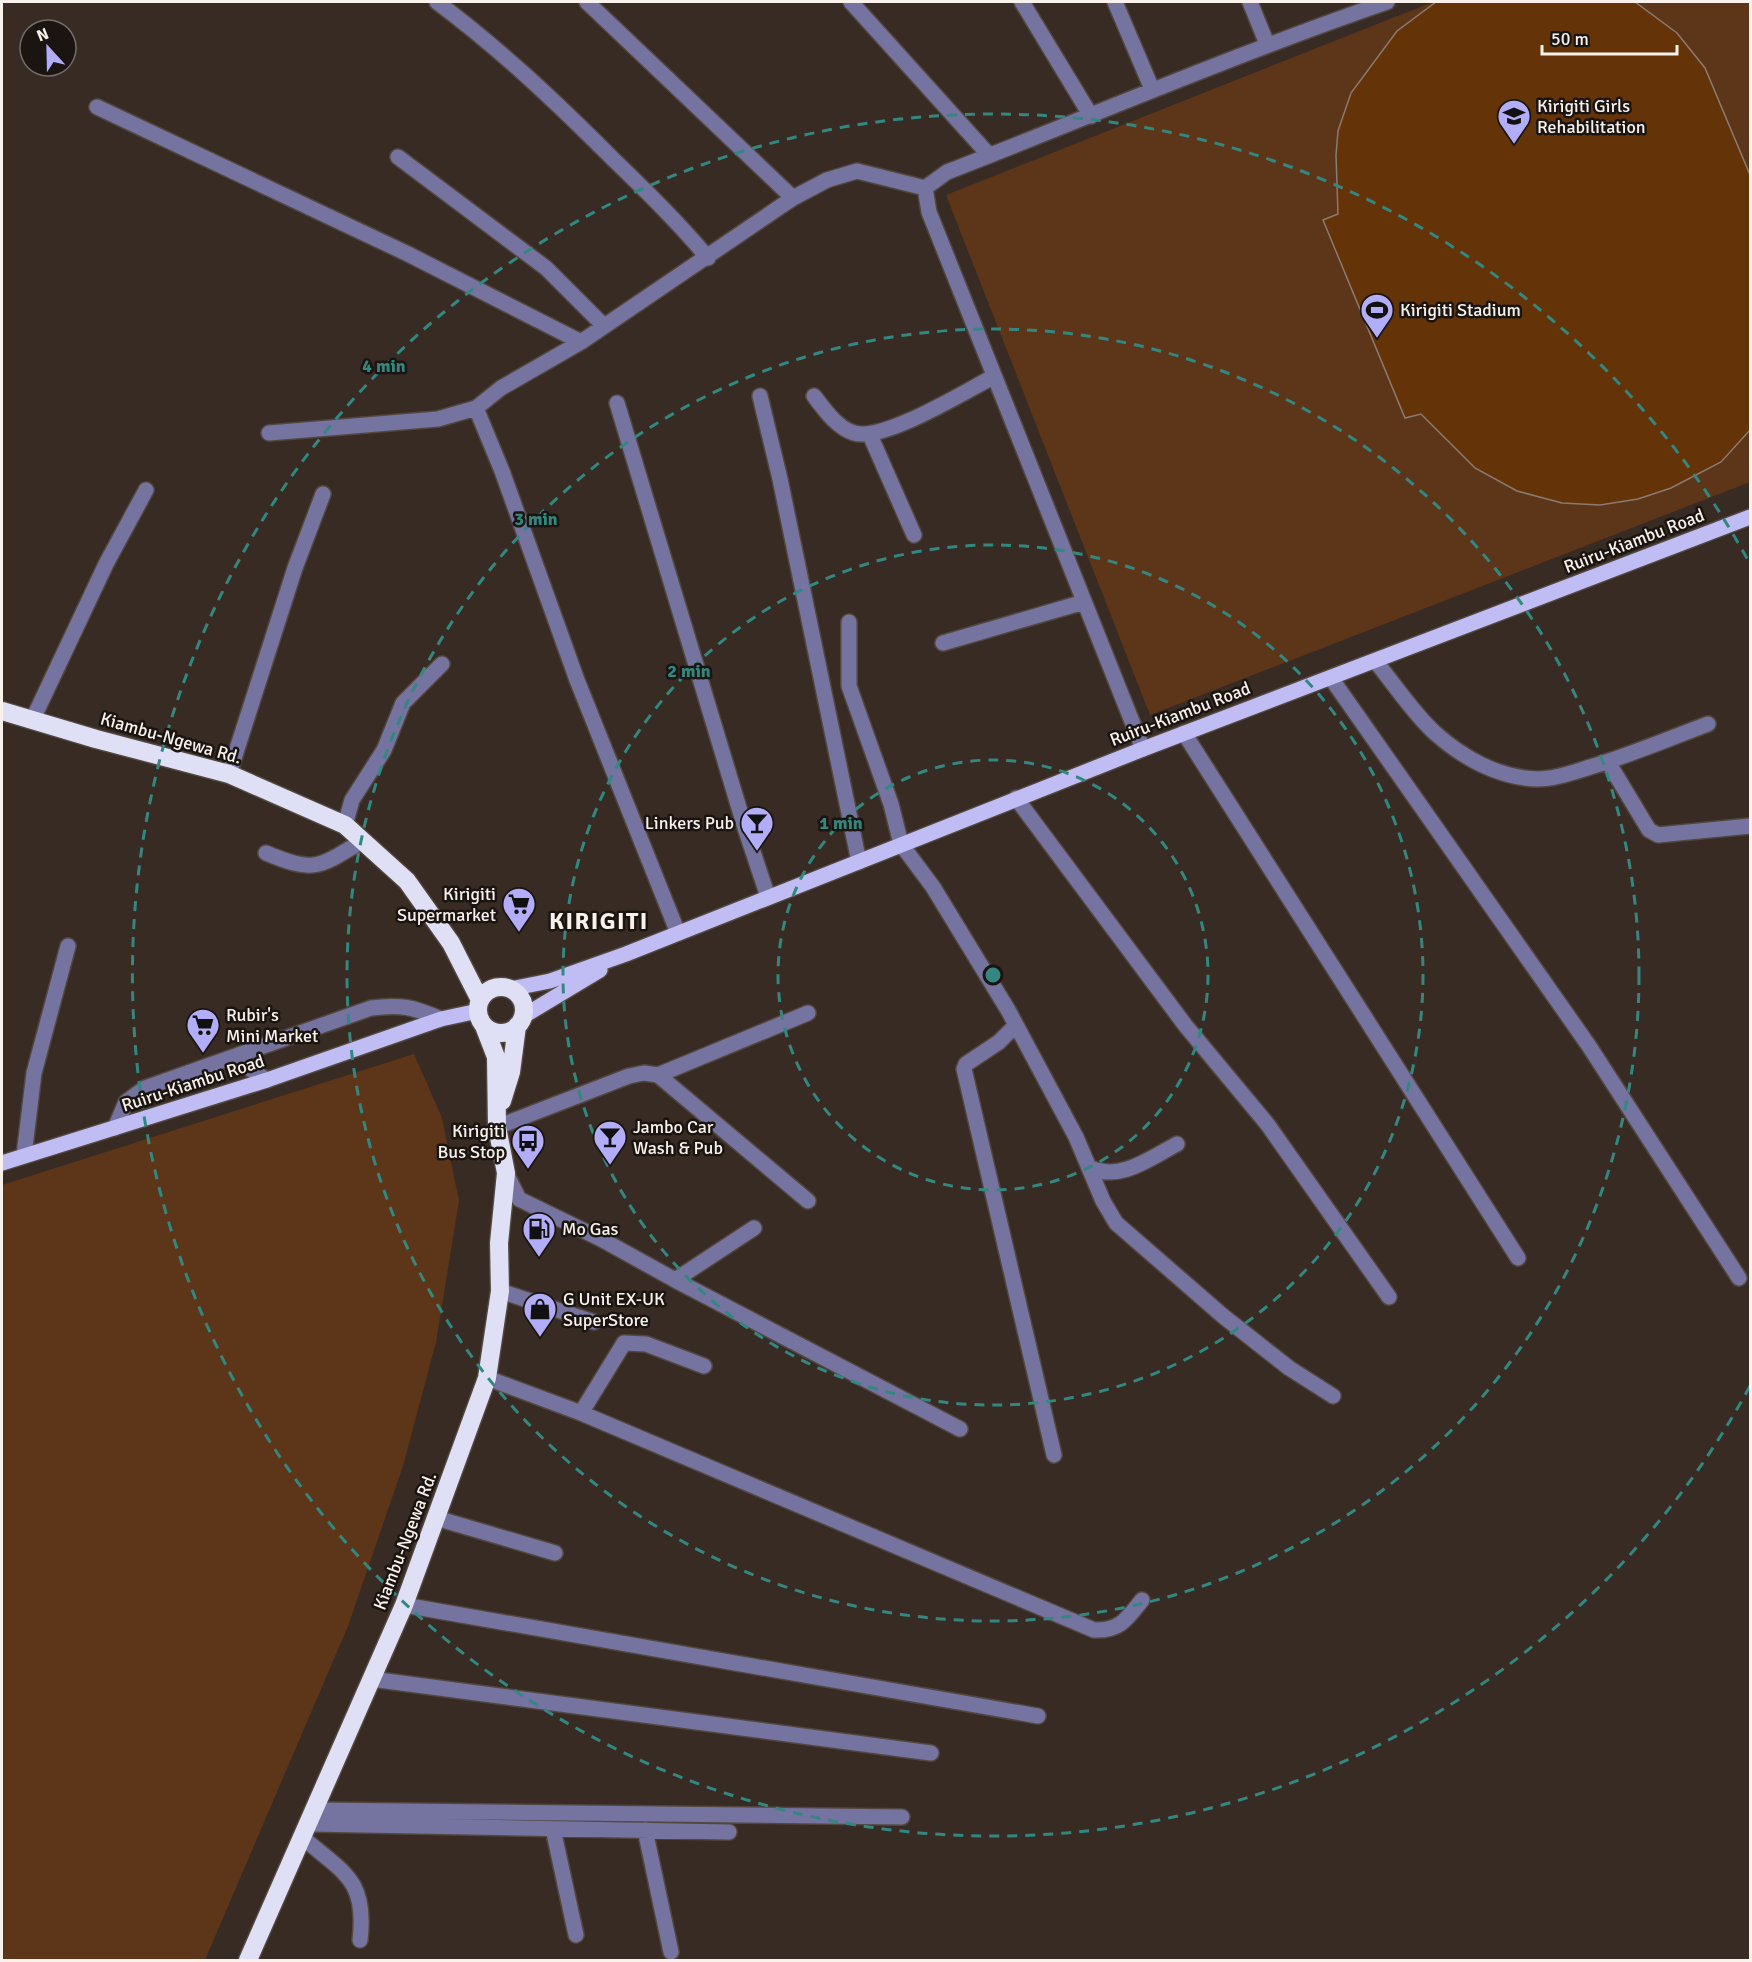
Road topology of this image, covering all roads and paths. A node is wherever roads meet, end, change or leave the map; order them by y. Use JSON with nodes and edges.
{"nodes":[{"id":1,"x":437,"y":2,"type":"edge"},
{"id":2,"x":587,"y":2,"type":"edge"},
{"id":3,"x":851,"y":2,"type":"edge"},
{"id":4,"x":1022,"y":2,"type":"edge"},
{"id":5,"x":1115,"y":2,"type":"edge"},
{"id":6,"x":1250,"y":2,"type":"edge"},
{"id":7,"x":1387,"y":2,"type":"edge"},
{"id":8,"x":1267,"y":44,"type":"junction"},
{"id":9,"x":1152,"y":89,"type":"junction"},
{"id":10,"x":97,"y":107,"type":"dead end"},
{"id":11,"x":1091,"y":116,"type":"junction"},
{"id":12,"x":989,"y":155,"type":"junction"},
{"id":13,"x":398,"y":157,"type":"dead end"},
{"id":14,"x":925,"y":188,"type":"junction"},
{"id":15,"x":793,"y":198,"type":"junction"},
{"id":16,"x":708,"y":258,"type":"junction"},
{"id":17,"x":603,"y":325,"type":"junction"},
{"id":18,"x":581,"y":342,"type":"junction"},
{"id":19,"x":993,"y":377,"type":"junction"},
{"id":20,"x":760,"y":396,"type":"dead end"},
{"id":21,"x":814,"y":396,"type":"dead end"},
{"id":22,"x":617,"y":403,"type":"dead end"},
{"id":23,"x":476,"y":408,"type":"junction"},
{"id":24,"x":269,"y":433,"type":"dead end"},
{"id":25,"x":870,"y":435,"type":"junction"},
{"id":26,"x":146,"y":490,"type":"dead end"},
{"id":27,"x":323,"y":494,"type":"dead end"},
{"id":28,"x":1750,"y":517,"type":"edge"},
{"id":29,"x":914,"y":535,"type":"dead end"},
{"id":30,"x":1084,"y":602,"type":"junction"},
{"id":31,"x":849,"y":622,"type":"dead end"},
{"id":32,"x":943,"y":643,"type":"dead end"},
{"id":33,"x":1376,"y":662,"type":"junction"},
{"id":34,"x":442,"y":664,"type":"dead end"},
{"id":35,"x":1331,"y":678,"type":"junction"},
{"id":36,"x":2,"y":711,"type":"edge"},
{"id":37,"x":32,"y":721,"type":"junction"},
{"id":38,"x":1708,"y":724,"type":"dead end"},
{"id":39,"x":1184,"y":733,"type":"junction"},
{"id":40,"x":1143,"y":749,"type":"junction"},
{"id":41,"x":1608,"y":762,"type":"junction"},
{"id":42,"x":229,"y":774,"type":"junction"},
{"id":43,"x":1016,"y":798,"type":"junction"},
{"id":44,"x":345,"y":825,"type":"junction"},
{"id":45,"x":1750,"y":826,"type":"edge"},
{"id":46,"x":362,"y":841,"type":"junction"},
{"id":47,"x":901,"y":844,"type":"junction"},
{"id":48,"x":266,"y":853,"type":"dead end"},
{"id":49,"x":859,"y":862,"type":"junction"},
{"id":50,"x":768,"y":897,"type":"junction"},
{"id":51,"x":678,"y":933,"type":"junction"},
{"id":52,"x":451,"y":943,"type":"junction"},
{"id":53,"x":68,"y":946,"type":"dead end"},
{"id":54,"x":626,"y":954,"type":"junction"},
{"id":55,"x":503,"y":989,"type":"junction"},
{"id":56,"x":481,"y":1012,"type":"junction"},
{"id":57,"x":808,"y":1013,"type":"dead end"},
{"id":58,"x":435,"y":1021,"type":"junction"},
{"id":59,"x":520,"y":1021,"type":"junction"},
{"id":60,"x":1016,"y":1025,"type":"junction"},
{"id":61,"x":233,"y":1058,"type":"junction"},
{"id":62,"x":658,"y":1075,"type":"junction"},
{"id":63,"x":267,"y":1080,"type":"junction"},
{"id":64,"x":497,"y":1120,"type":"junction"},
{"id":65,"x":116,"y":1128,"type":"junction"},
{"id":66,"x":1177,"y":1144,"type":"dead end"},
{"id":67,"x":24,"y":1155,"type":"junction"},
{"id":68,"x":2,"y":1163,"type":"edge"},
{"id":69,"x":1090,"y":1168,"type":"junction"},
{"id":70,"x":506,"y":1173,"type":"junction"},
{"id":71,"x":808,"y":1201,"type":"dead end"},
{"id":72,"x":754,"y":1228,"type":"dead end"},
{"id":73,"x":1518,"y":1258,"type":"dead end"},
{"id":74,"x":1739,"y":1278,"type":"dead end"},
{"id":75,"x":675,"y":1280,"type":"junction"},
{"id":76,"x":500,"y":1291,"type":"junction"},
{"id":77,"x":1389,"y":1297,"type":"dead end"},
{"id":78,"x":594,"y":1322,"type":"dead end"},
{"id":79,"x":705,"y":1366,"type":"dead end"},
{"id":80,"x":488,"y":1378,"type":"junction"},
{"id":81,"x":1333,"y":1396,"type":"dead end"},
{"id":82,"x":581,"y":1413,"type":"junction"},
{"id":83,"x":960,"y":1429,"type":"dead end"},
{"id":84,"x":1054,"y":1455,"type":"dead end"},
{"id":85,"x":436,"y":1518,"type":"junction"},
{"id":86,"x":555,"y":1553,"type":"dead end"},
{"id":87,"x":1142,"y":1600,"type":"dead end"},
{"id":88,"x":404,"y":1605,"type":"junction"},
{"id":89,"x":371,"y":1679,"type":"junction"},
{"id":90,"x":1038,"y":1716,"type":"dead end"},
{"id":91,"x":931,"y":1753,"type":"dead end"},
{"id":92,"x":902,"y":1817,"type":"dead end"},
{"id":93,"x":309,"y":1824,"type":"junction"},
{"id":94,"x":553,"y":1829,"type":"junction"},
{"id":95,"x":645,"y":1830,"type":"junction"},
{"id":96,"x":729,"y":1832,"type":"dead end"},
{"id":97,"x":576,"y":1935,"type":"dead end"},
{"id":98,"x":360,"y":1940,"type":"dead end"},
{"id":99,"x":671,"y":1952,"type":"dead end"},
{"id":100,"x":248,"y":1960,"type":"edge"}],
"edges":[{"from":1,"to":16,"type":"street"},
{"from":2,"to":15,"type":"street"},
{"from":3,"to":12,"type":"street"},
{"from":4,"to":11,"type":"street"},
{"from":5,"to":9,"type":"street"},
{"from":6,"to":8,"type":"street"},
{"from":7,"to":8,"type":"street"},
{"from":8,"to":9,"type":"street"},
{"from":9,"to":11,"type":"street"},
{"from":10,"to":18,"type":"street"},
{"from":11,"to":12,"type":"street"},
{"from":12,"to":14,"type":"street"},
{"from":13,"to":17,"type":"street"},
{"from":14,"to":15,"type":"street"},
{"from":14,"to":19,"type":"street"},
{"from":15,"to":16,"type":"street"},
{"from":16,"to":17,"type":"street"},
{"from":17,"to":18,"type":"street"},
{"from":18,"to":23,"type":"street"},
{"from":19,"to":25,"type":"street"},
{"from":19,"to":30,"type":"street"},
{"from":20,"to":49,"type":"street"},
{"from":21,"to":25,"type":"street"},
{"from":22,"to":50,"type":"street"},
{"from":23,"to":24,"type":"street"},
{"from":23,"to":51,"type":"street"},
{"from":25,"to":29,"type":"street"},
{"from":26,"to":37,"type":"street"},
{"from":27,"to":42,"type":"street"},
{"from":28,"to":33,"type":"main road","name":"Ruiru-Kiambu Road"},
{"from":30,"to":32,"type":"street"},
{"from":30,"to":40,"type":"street"},
{"from":31,"to":47,"type":"street"},
{"from":33,"to":35,"type":"main road","name":"Ruiru-Kiambu Road"},
{"from":33,"to":41,"type":"street"},
{"from":34,"to":44,"type":"street"},
{"from":35,"to":39,"type":"main road","name":"Ruiru-Kiambu Road"},
{"from":35,"to":74,"type":"street"},
{"from":36,"to":37,"type":"highway","name":"Kiambu-Ngewa Rd."},
{"from":37,"to":42,"type":"highway","name":"Kiambu-Ngewa Rd."},
{"from":38,"to":41,"type":"street"},
{"from":39,"to":40,"type":"main road","name":"Ruiru-Kiambu Road"},
{"from":39,"to":73,"type":"street"},
{"from":40,"to":43,"type":"main road","name":"Ruiru-Kiambu Road"},
{"from":41,"to":45,"type":"street"},
{"from":42,"to":44,"type":"highway","name":"Kiambu-Ngewa Rd."},
{"from":43,"to":47,"type":"main road","name":"Ruiru-Kiambu Road"},
{"from":43,"to":77,"type":"street"},
{"from":44,"to":46,"type":"highway","name":"Kiambu-Ngewa Rd."},
{"from":46,"to":48,"type":"street"},
{"from":46,"to":52,"type":"highway","name":"Kiambu-Ngewa Rd."},
{"from":47,"to":49,"type":"main road","name":"Ruiru-Kiambu Road"},
{"from":47,"to":60,"type":"street"},
{"from":49,"to":50,"type":"main road","name":"Ruiru-Kiambu Road"},
{"from":50,"to":51,"type":"main road","name":"Ruiru-Kiambu Road"},
{"from":51,"to":54,"type":"main road","name":"Ruiru-Kiambu Road"},
{"from":52,"to":55,"type":"highway"},
{"from":52,"to":56,"type":"highway","name":"Kiambu-Ngewa Rd."},
{"from":53,"to":67,"type":"street"},
{"from":54,"to":55,"type":"main road"},
{"from":54,"to":59,"type":"main road"},
{"from":55,"to":56,"type":"highway"},
{"from":55,"to":59,"type":"highway"},
{"from":56,"to":58,"type":"main road","name":"Ruiru-Kiambu Road"},
{"from":56,"to":59,"type":"highway"},
{"from":56,"to":64,"type":"highway","name":"Kiambu-Ngewa Rd."},
{"from":57,"to":62,"type":"street"},
{"from":58,"to":61,"type":"street"},
{"from":58,"to":63,"type":"main road","name":"Ruiru-Kiambu Road"},
{"from":59,"to":64,"type":"highway"},
{"from":60,"to":69,"type":"street"},
{"from":60,"to":84,"type":"street"},
{"from":61,"to":63,"type":"street"},
{"from":61,"to":65,"type":"street"},
{"from":62,"to":64,"type":"street"},
{"from":62,"to":71,"type":"street"},
{"from":63,"to":65,"type":"main road","name":"Ruiru-Kiambu Road"},
{"from":64,"to":70,"type":"highway","name":"Kiambu-Ngewa Rd."},
{"from":65,"to":67,"type":"main road","name":"Ruiru-Kiambu Road"},
{"from":66,"to":69,"type":"street"},
{"from":67,"to":68,"type":"main road","name":"Ruiru-Kiambu Road"},
{"from":69,"to":81,"type":"street"},
{"from":70,"to":75,"type":"street"},
{"from":70,"to":76,"type":"highway","name":"Kiambu-Ngewa Rd."},
{"from":72,"to":75,"type":"street"},
{"from":75,"to":83,"type":"street"},
{"from":76,"to":78,"type":"street"},
{"from":76,"to":80,"type":"highway","name":"Kiambu-Ngewa Rd."},
{"from":79,"to":82,"type":"street"},
{"from":80,"to":82,"type":"street"},
{"from":80,"to":85,"type":"highway","name":"Kiambu-Ngewa Rd."},
{"from":82,"to":87,"type":"street"},
{"from":85,"to":86,"type":"street"},
{"from":85,"to":88,"type":"highway","name":"Kiambu-Ngewa Rd."},
{"from":88,"to":89,"type":"highway","name":"Kiambu-Ngewa Rd."},
{"from":88,"to":90,"type":"street"},
{"from":89,"to":91,"type":"street"},
{"from":89,"to":93,"type":"highway","name":"Kiambu-Ngewa Rd."},
{"from":92,"to":93,"type":"street"},
{"from":93,"to":94,"type":"street"},
{"from":93,"to":98,"type":"street"},
{"from":93,"to":100,"type":"highway","name":"Kiambu-Ngewa Rd."},
{"from":94,"to":95,"type":"street"},
{"from":94,"to":97,"type":"street"},
{"from":95,"to":96,"type":"street"},
{"from":95,"to":99,"type":"street"}]}
